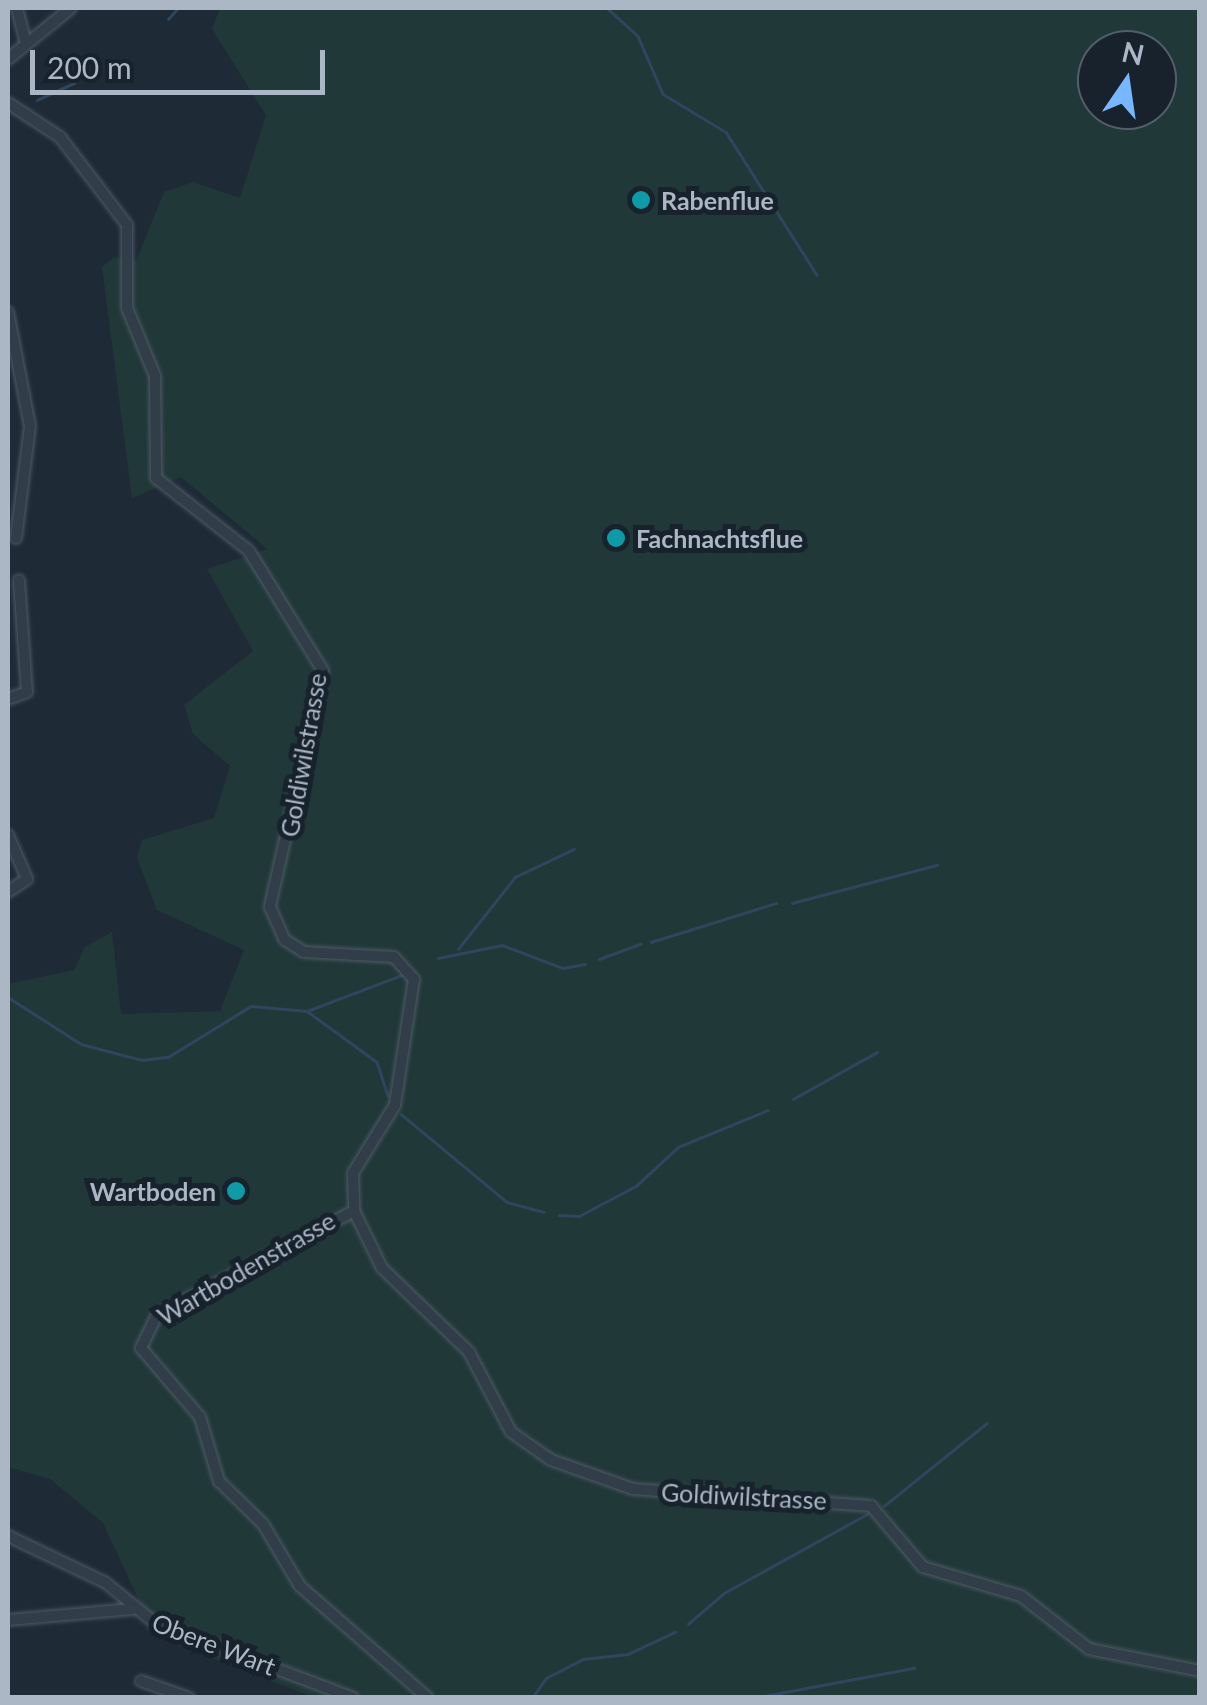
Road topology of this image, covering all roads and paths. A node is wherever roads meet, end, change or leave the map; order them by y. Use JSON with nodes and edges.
{"nodes":[{"id":1,"x":17,"y":8,"type":"edge"},
{"id":2,"x":71,"y":8,"type":"edge"},
{"id":3,"x":26,"y":44,"type":"junction"},
{"id":4,"x":8,"y":59,"type":"edge"},
{"id":5,"x":8,"y":103,"type":"edge"},
{"id":6,"x":8,"y":312,"type":"edge"},
{"id":7,"x":16,"y":538,"type":"dead end"},
{"id":8,"x":19,"y":580,"type":"dead end"},
{"id":9,"x":8,"y":699,"type":"edge"},
{"id":10,"x":8,"y":835,"type":"edge"},
{"id":11,"x":8,"y":892,"type":"edge"},
{"id":12,"x":354,"y":1212,"type":"junction"},
{"id":13,"x":8,"y":1536,"type":"edge"},
{"id":14,"x":133,"y":1609,"type":"junction"},
{"id":15,"x":8,"y":1620,"type":"edge"},
{"id":16,"x":1200,"y":1670,"type":"edge"},
{"id":17,"x":141,"y":1681,"type":"dead end"},
{"id":18,"x":188,"y":1698,"type":"edge"},
{"id":19,"x":353,"y":1698,"type":"edge"},
{"id":20,"x":428,"y":1698,"type":"edge"}],
"edges":[{"from":1,"to":3,"type":"street"},
{"from":2,"to":3,"type":"street"},
{"from":3,"to":4,"type":"street"},
{"from":5,"to":12,"type":"street","name":"Goldiwilstrasse"},
{"from":6,"to":7,"type":"street"},
{"from":8,"to":9,"type":"street"},
{"from":10,"to":11,"type":"street"},
{"from":12,"to":16,"type":"street","name":"Goldiwilstrasse"},
{"from":12,"to":20,"type":"street","name":"Wartbodenstrasse"},
{"from":13,"to":14,"type":"street","name":"Obere Wart"},
{"from":14,"to":15,"type":"street","name":"Obere Wart"},
{"from":14,"to":19,"type":"street","name":"Obere Wart"},
{"from":17,"to":18,"type":"street"}]}
